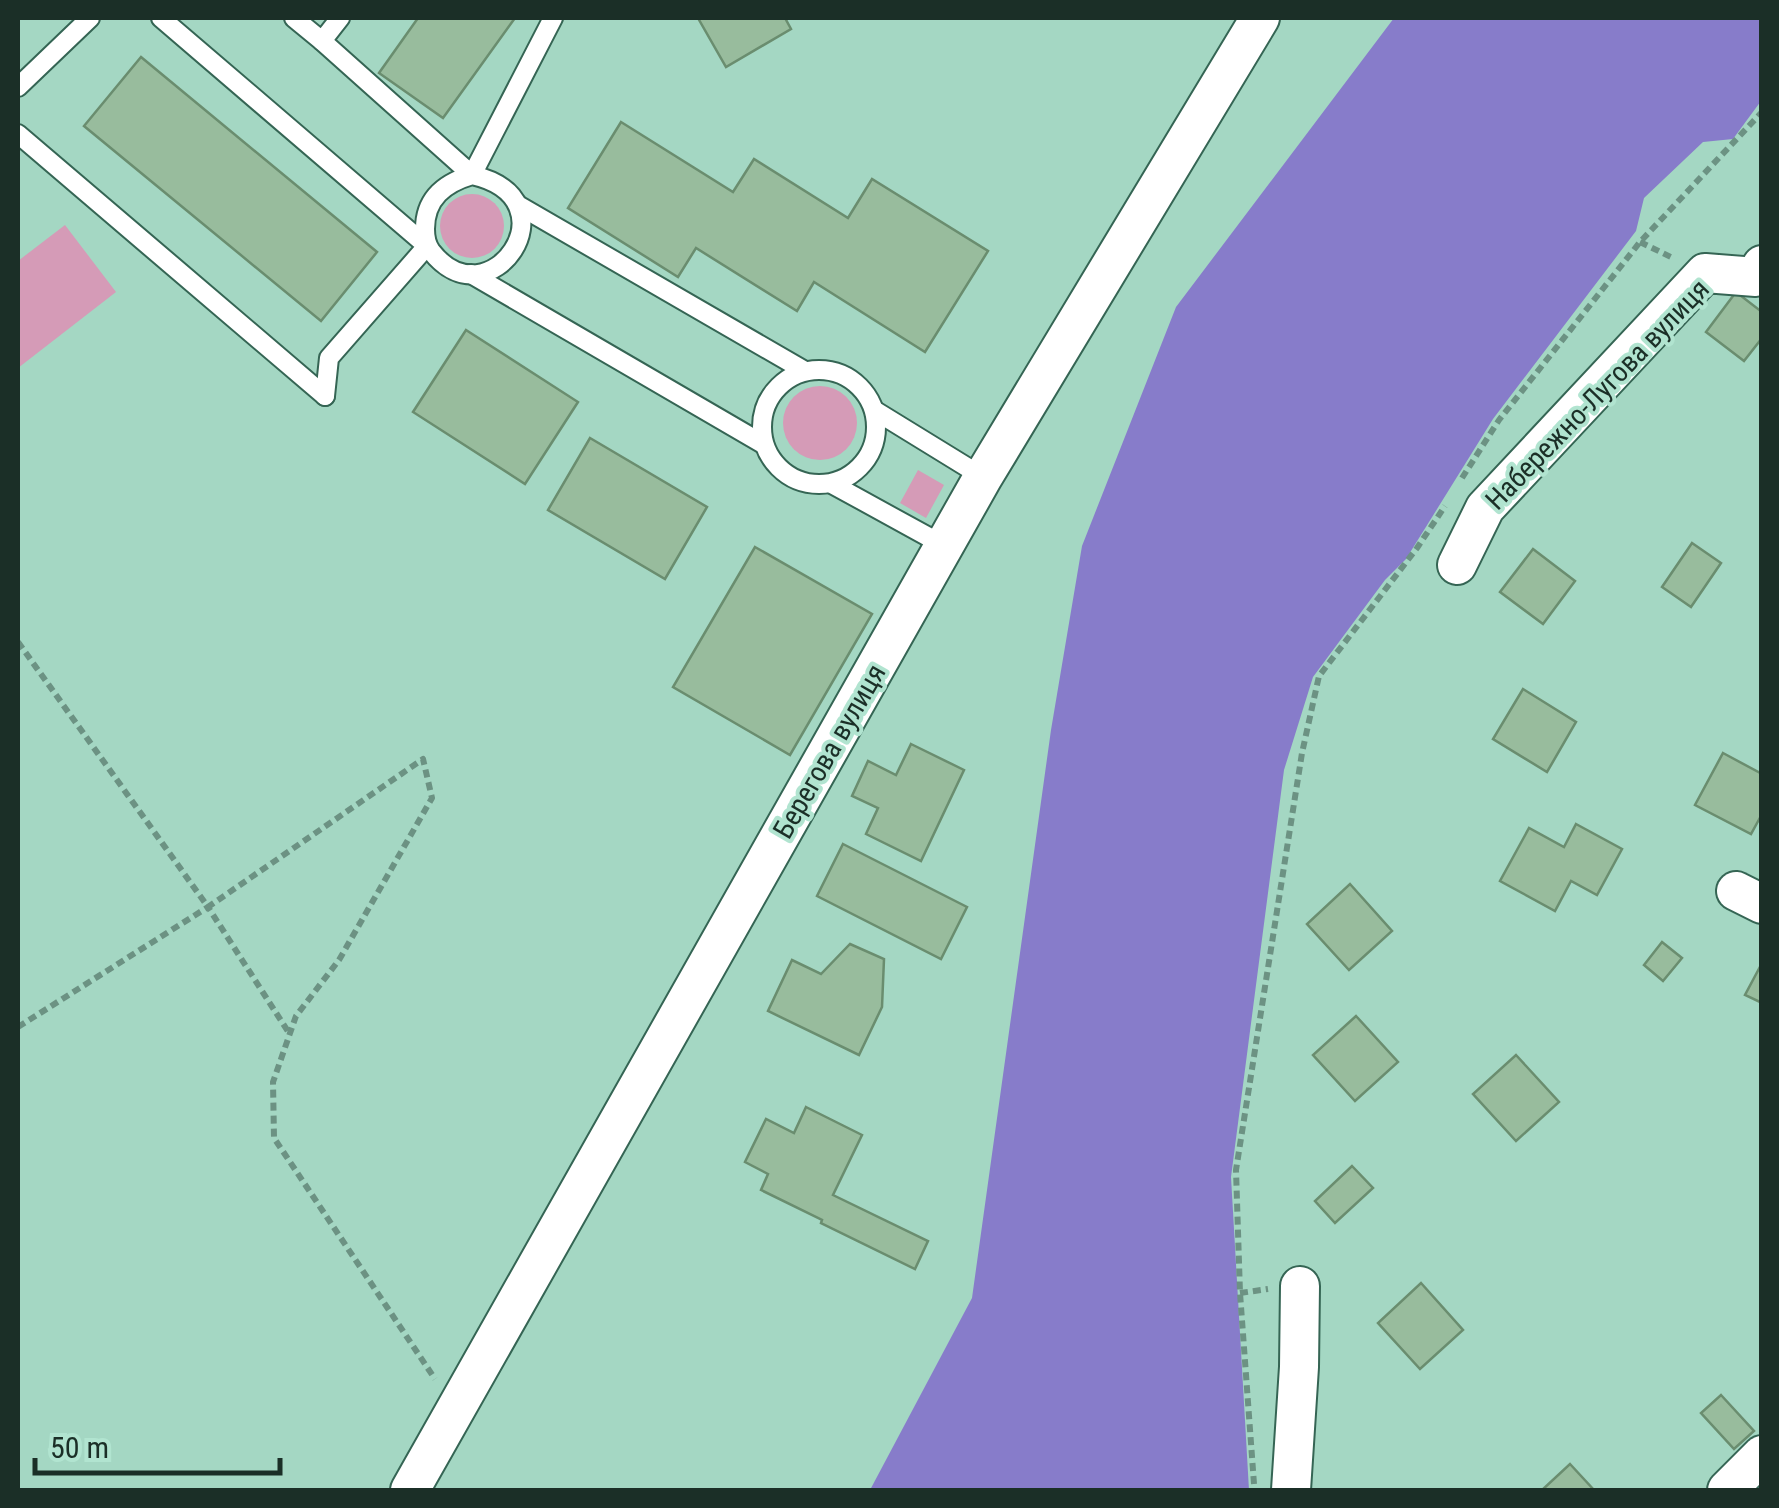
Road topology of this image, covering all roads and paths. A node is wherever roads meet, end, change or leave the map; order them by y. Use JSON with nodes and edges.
{"nodes":[{"id":1,"x":90,"y":18,"type":"edge"},
{"id":2,"x":161,"y":18,"type":"edge"},
{"id":3,"x":294,"y":18,"type":"edge"},
{"id":4,"x":340,"y":18,"type":"edge"},
{"id":5,"x":553,"y":18,"type":"edge"},
{"id":6,"x":1260,"y":18,"type":"edge"},
{"id":7,"x":322,"y":41,"type":"junction"},
{"id":8,"x":18,"y":88,"type":"edge"},
{"id":9,"x":1761,"y":115,"type":"edge"},
{"id":10,"x":18,"y":134,"type":"edge"},
{"id":11,"x":472,"y":175,"type":"junction"},
{"id":12,"x":518,"y":205,"type":"junction"},
{"id":13,"x":427,"y":246,"type":"junction"},
{"id":14,"x":471,"y":274,"type":"junction"},
{"id":15,"x":1760,"y":274,"type":"edge"},
{"id":16,"x":805,"y":371,"type":"junction"},
{"id":17,"x":874,"y":410,"type":"junction"},
{"id":18,"x":763,"y":444,"type":"junction"},
{"id":19,"x":983,"y":478,"type":"junction"},
{"id":20,"x":832,"y":484,"type":"junction"},
{"id":21,"x":1458,"y":484,"type":"dead end"},
{"id":22,"x":1448,"y":500,"type":"dead end"},
{"id":23,"x":945,"y":546,"type":"junction"},
{"id":24,"x":1457,"y":565,"type":"dead end"},
{"id":25,"x":18,"y":642,"type":"edge"},
{"id":26,"x":208,"y":907,"type":"junction"},
{"id":27,"x":18,"y":1027,"type":"edge"},
{"id":28,"x":290,"y":1034,"type":"junction"},
{"id":29,"x":1300,"y":1286,"type":"dead end"},
{"id":30,"x":455,"y":1410,"type":"junction"},
{"id":31,"x":1762,"y":1455,"type":"edge"},
{"id":32,"x":410,"y":1490,"type":"edge"},
{"id":33,"x":1254,"y":1490,"type":"edge"},
{"id":34,"x":1290,"y":1490,"type":"edge"},
{"id":35,"x":1726,"y":1490,"type":"edge"}],
"edges":[{"from":1,"to":8,"type":"lane"},
{"from":2,"to":13,"type":"lane"},
{"from":3,"to":7,"type":"lane"},
{"from":4,"to":7,"type":"lane"},
{"from":5,"to":11,"type":"lane"},
{"from":6,"to":19,"type":"street","name":"Берегова вулиця"},
{"from":7,"to":11,"type":"lane"},
{"from":9,"to":21,"type":"path"},
{"from":10,"to":13,"type":"lane"},
{"from":11,"to":12,"type":"lane"},
{"from":11,"to":13,"type":"lane"},
{"from":12,"to":14,"type":"lane"},
{"from":12,"to":16,"type":"lane"},
{"from":13,"to":14,"type":"lane"},
{"from":14,"to":18,"type":"lane"},
{"from":15,"to":24,"type":"street","name":"Набережно-Лугова вулиця"},
{"from":16,"to":17,"type":"lane"},
{"from":16,"to":18,"type":"lane"},
{"from":17,"to":19,"type":"lane"},
{"from":17,"to":20,"type":"lane"},
{"from":18,"to":20,"type":"lane"},
{"from":19,"to":23,"type":"street","name":"Берегова вулиця"},
{"from":20,"to":23,"type":"lane"},
{"from":22,"to":33,"type":"path"},
{"from":23,"to":30,"type":"street","name":"Берегова вулиця"},
{"from":25,"to":26,"type":"path"},
{"from":26,"to":27,"type":"path"},
{"from":26,"to":28,"type":"path"},
{"from":26,"to":28,"type":"path"},
{"from":28,"to":30,"type":"path"},
{"from":29,"to":34,"type":"street"},
{"from":30,"to":32,"type":"street","name":"Берегова вулиця"},
{"from":31,"to":35,"type":"street"}]}
